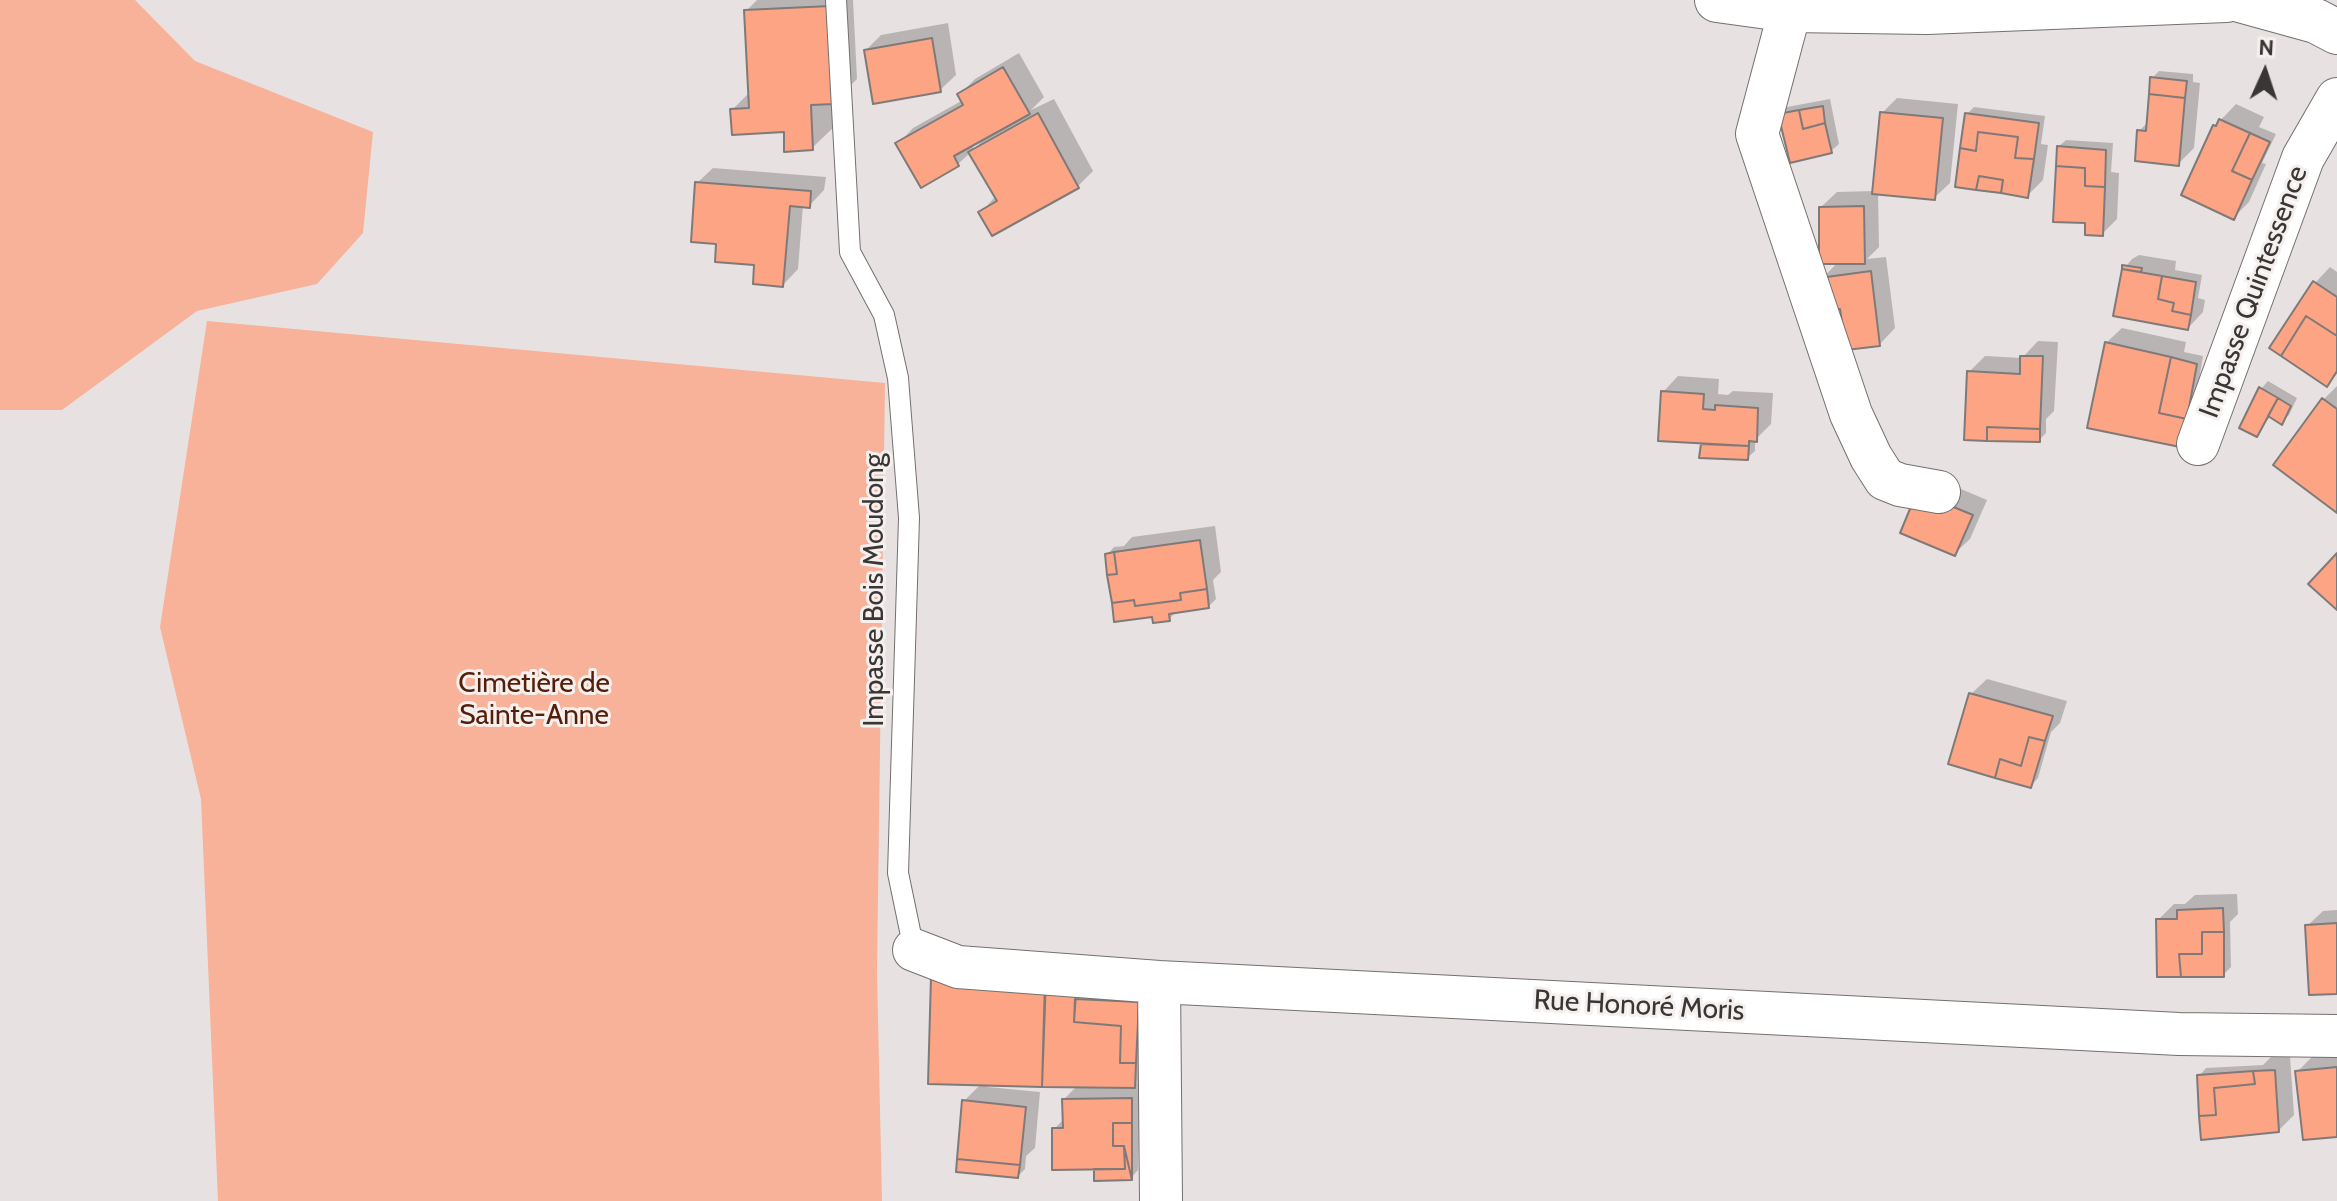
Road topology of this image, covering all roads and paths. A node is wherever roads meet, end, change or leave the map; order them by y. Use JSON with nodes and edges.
{"nodes":[{"id":1,"x":836,"y":0,"type":"edge"},
{"id":2,"x":1717,"y":0,"type":"edge"},
{"id":3,"x":2226,"y":0,"type":"edge"},
{"id":4,"x":2240,"y":0,"type":"edge"},
{"id":5,"x":1790,"y":10,"type":"junction"},
{"id":6,"x":2337,"y":32,"type":"edge"},
{"id":7,"x":2337,"y":99,"type":"edge"},
{"id":8,"x":2198,"y":444,"type":"dead end"},
{"id":9,"x":1939,"y":492,"type":"dead end"},
{"id":10,"x":914,"y":950,"type":"joint"},
{"id":11,"x":1159,"y":982,"type":"junction"},
{"id":12,"x":2337,"y":1036,"type":"edge"},
{"id":13,"x":1161,"y":1201,"type":"edge"}],
"edges":[{"from":1,"to":10,"type":"lane","name":"Impasse Bois Moudong"},
{"from":2,"to":5,"type":"main road"},
{"from":3,"to":5,"type":"main road"},
{"from":4,"to":6,"type":"main road"},
{"from":5,"to":9,"type":"street"},
{"from":7,"to":8,"type":"street","name":"Impasse Quintessence"},
{"from":10,"to":11,"type":"street","name":"Rue Honoré Moris"},
{"from":11,"to":12,"type":"street","name":"Rue Honoré Moris"},
{"from":11,"to":13,"type":"street"}]}
